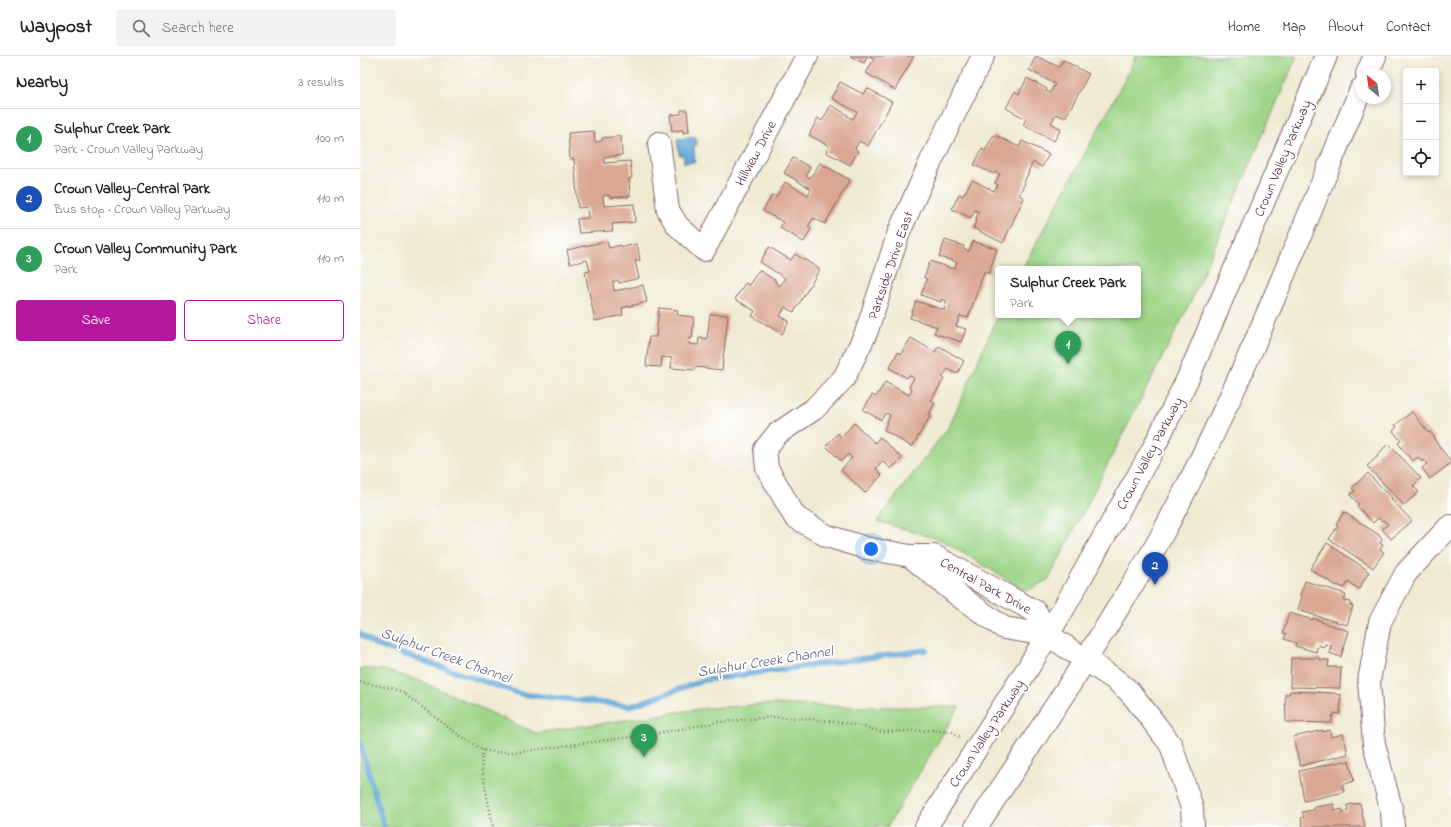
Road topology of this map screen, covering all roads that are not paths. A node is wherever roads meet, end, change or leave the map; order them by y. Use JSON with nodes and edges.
{"nodes":[{"id":1,"x":807,"y":56,"type":"edge"},
{"id":2,"x":983,"y":56,"type":"edge"},
{"id":3,"x":1326,"y":56,"type":"edge"},
{"id":4,"x":1375,"y":56,"type":"edge"},
{"id":5,"x":1370,"y":68,"type":"edge"},
{"id":6,"x":1355,"y":103,"type":"edge"},
{"id":7,"x":659,"y":143,"type":"dead end"},
{"id":8,"x":766,"y":449,"type":"joint"},
{"id":9,"x":1451,"y":526,"type":"edge"},
{"id":10,"x":910,"y":556,"type":"junction"},
{"id":11,"x":1048,"y":635,"type":"junction"},
{"id":12,"x":1086,"y":660,"type":"junction"},
{"id":13,"x":926,"y":827,"type":"edge"},
{"id":14,"x":976,"y":827,"type":"edge"},
{"id":15,"x":1193,"y":827,"type":"edge"},
{"id":16,"x":1393,"y":827,"type":"edge"}],
"edges":[{"from":1,"to":7,"type":"street","name":"Hillview Drive"},
{"from":2,"to":8,"type":"street","name":"Parkside Drive East"},
{"from":3,"to":11,"type":"street","name":"Crown Valley Parkway"},
{"from":4,"to":5,"type":"street"},
{"from":6,"to":12,"type":"street"},
{"from":8,"to":10,"type":"street","name":"Central Park Drive"},
{"from":9,"to":16,"type":"street"},
{"from":10,"to":11,"type":"street","name":"Central Park Drive"},
{"from":10,"to":11,"type":"street","name":"Central Park Drive"},
{"from":11,"to":12,"type":"street","name":"Central Park Drive"},
{"from":11,"to":13,"type":"street","name":"Crown Valley Parkway"},
{"from":12,"to":14,"type":"street"},
{"from":12,"to":15,"type":"street","name":"Central Park Drive"}]}
